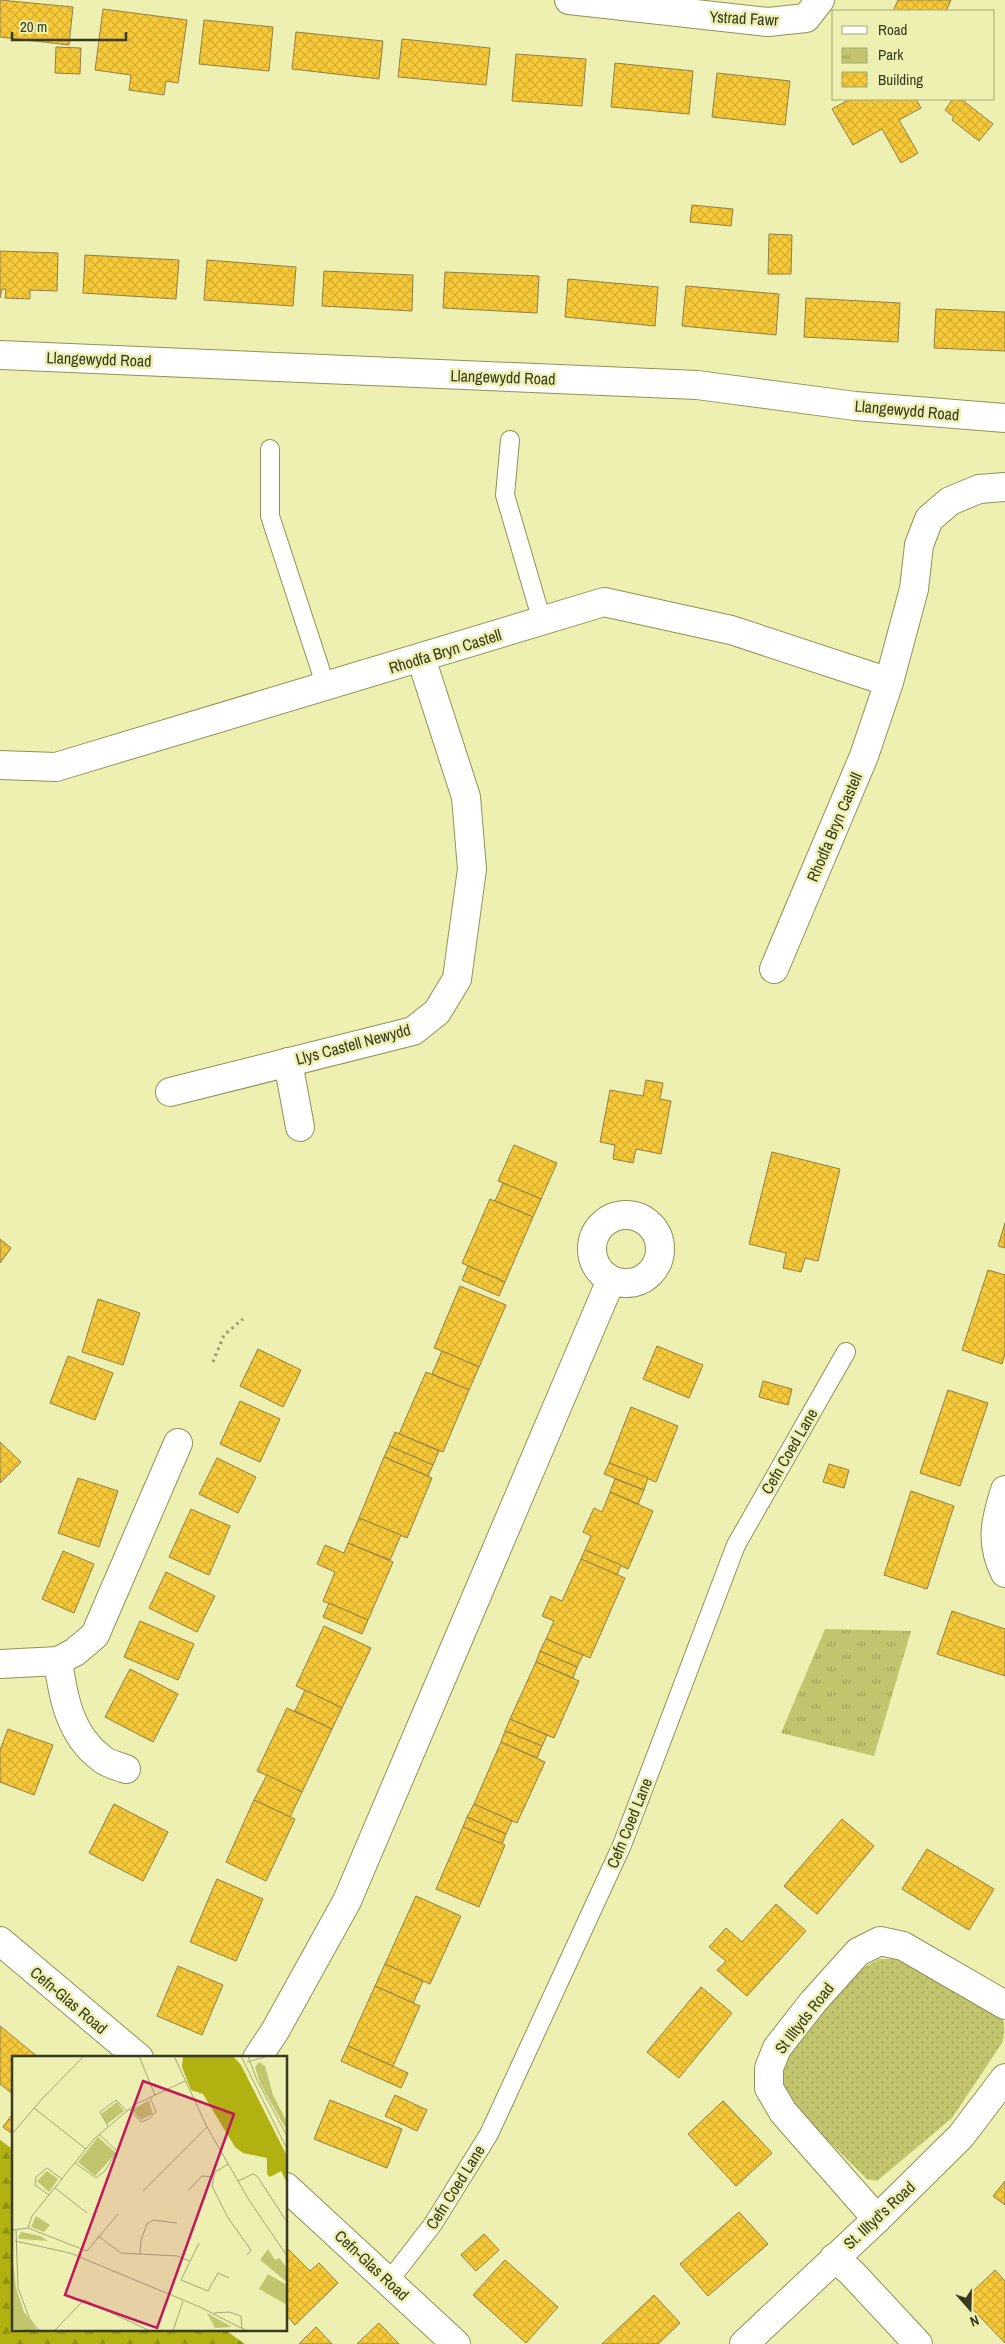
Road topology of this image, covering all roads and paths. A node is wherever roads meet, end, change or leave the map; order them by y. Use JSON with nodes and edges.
{"nodes":[{"id":1,"x":569,"y":0,"type":"edge"},
{"id":2,"x":820,"y":0,"type":"edge"},
{"id":3,"x":0,"y":355,"type":"edge"},
{"id":4,"x":1005,"y":418,"type":"edge"},
{"id":5,"x":510,"y":440,"type":"dead end"},
{"id":6,"x":270,"y":449,"type":"dead end"},
{"id":7,"x":1005,"y":487,"type":"edge"},
{"id":8,"x":542,"y":621,"type":"junction"},
{"id":9,"x":421,"y":658,"type":"junction"},
{"id":10,"x":889,"y":682,"type":"junction"},
{"id":11,"x":326,"y":687,"type":"junction"},
{"id":12,"x":0,"y":765,"type":"edge"},
{"id":13,"x":774,"y":969,"type":"dead end"},
{"id":14,"x":288,"y":1062,"type":"junction"},
{"id":15,"x":170,"y":1092,"type":"dead end"},
{"id":16,"x":300,"y":1127,"type":"dead end"},
{"id":17,"x":611,"y":1280,"type":"dead end"},
{"id":18,"x":242,"y":1318,"type":"dead end"},
{"id":19,"x":846,"y":1352,"type":"dead end"},
{"id":20,"x":213,"y":1362,"type":"dead end"},
{"id":21,"x":178,"y":1443,"type":"dead end"},
{"id":22,"x":1005,"y":1490,"type":"edge"},
{"id":23,"x":1005,"y":1573,"type":"edge"},
{"id":24,"x":58,"y":1661,"type":"junction"},
{"id":25,"x":0,"y":1664,"type":"edge"},
{"id":26,"x":126,"y":1769,"type":"dead end"},
{"id":27,"x":0,"y":1941,"type":"edge"},
{"id":28,"x":1005,"y":2005,"type":"edge"},
{"id":29,"x":137,"y":2056,"type":"edge"},
{"id":30,"x":258,"y":2056,"type":"edge"},
{"id":31,"x":1005,"y":2078,"type":"edge"},
{"id":32,"x":288,"y":2189,"type":"edge"},
{"id":33,"x":877,"y":2219,"type":"junction"},
{"id":34,"x":834,"y":2258,"type":"junction"},
{"id":35,"x":389,"y":2281,"type":"junction"},
{"id":36,"x":456,"y":2344,"type":"edge"},
{"id":37,"x":744,"y":2344,"type":"edge"},
{"id":38,"x":918,"y":2344,"type":"edge"}],
"edges":[{"from":1,"to":2,"type":"street","name":"Ystrad Fawr"},
{"from":3,"to":4,"type":"street","name":"Llangewydd Road"},
{"from":5,"to":8,"type":"lane"},
{"from":6,"to":11,"type":"lane"},
{"from":7,"to":10,"type":"street","name":"Rhodfa Bryn Castell"},
{"from":8,"to":9,"type":"street","name":"Rhodfa Bryn Castell"},
{"from":8,"to":10,"type":"street","name":"Rhodfa Bryn Castell"},
{"from":9,"to":11,"type":"street","name":"Rhodfa Bryn Castell"},
{"from":9,"to":14,"type":"street","name":"Llys Castell Newydd"},
{"from":10,"to":13,"type":"street","name":"Rhodfa Bryn Castell"},
{"from":11,"to":12,"type":"street","name":"Rhodfa Bryn Castell"},
{"from":14,"to":15,"type":"street","name":"Llys Castell Newydd"},
{"from":14,"to":16,"type":"street"},
{"from":17,"to":30,"type":"street"},
{"from":18,"to":20,"type":"path"},
{"from":19,"to":35,"type":"lane","name":"Cefn Coed Lane"},
{"from":21,"to":24,"type":"street"},
{"from":22,"to":23,"type":"street"},
{"from":24,"to":25,"type":"street"},
{"from":24,"to":26,"type":"street"},
{"from":27,"to":29,"type":"street","name":"Cefn-Glas Road"},
{"from":28,"to":33,"type":"street","name":"St Illtyds Road"},
{"from":31,"to":33,"type":"street","name":"St. Illtyd's Road"},
{"from":32,"to":35,"type":"street","name":"Cefn-Glas Road"},
{"from":33,"to":34,"type":"street","name":"St. Illtyd's Road"},
{"from":34,"to":37,"type":"street","name":"St. Illtyd's Road"},
{"from":34,"to":38,"type":"street"},
{"from":35,"to":36,"type":"street","name":"Cefn-Glas Road"}]}
